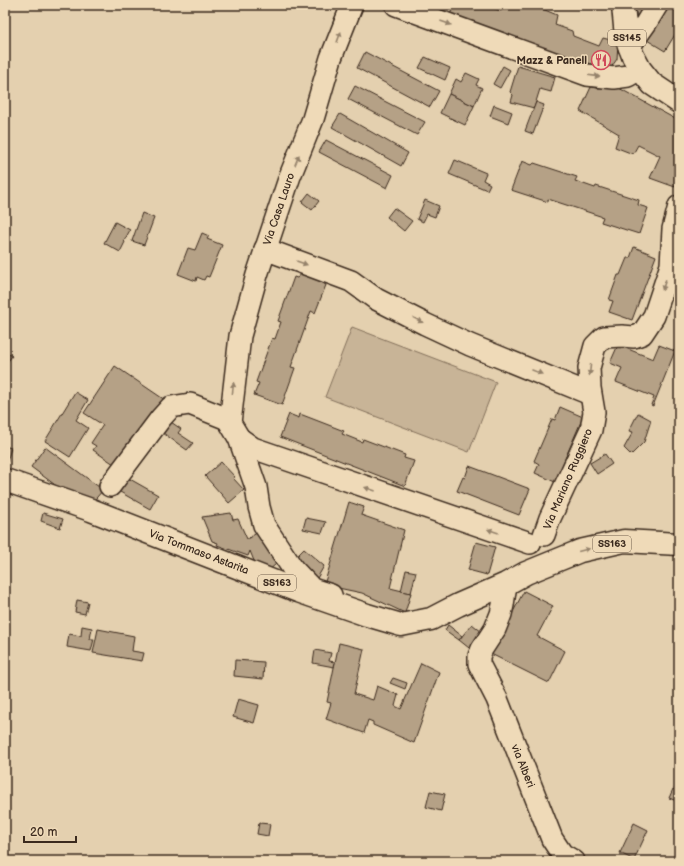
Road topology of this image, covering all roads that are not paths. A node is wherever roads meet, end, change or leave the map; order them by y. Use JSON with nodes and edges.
{"nodes":[{"id":1,"x":352,"y":5,"type":"edge"},
{"id":2,"x":396,"y":5,"type":"edge"},
{"id":3,"x":623,"y":5,"type":"edge"},
{"id":4,"x":657,"y":5,"type":"edge"},
{"id":5,"x":630,"y":47,"type":"junction"},
{"id":6,"x":640,"y":69,"type":"junction"},
{"id":7,"x":679,"y":102,"type":"edge"},
{"id":8,"x":679,"y":206,"type":"edge"},
{"id":9,"x":266,"y":250,"type":"junction"},
{"id":10,"x":675,"y":259,"type":"edge"},
{"id":11,"x":590,"y":394,"type":"junction"},
{"id":12,"x":230,"y":420,"type":"junction"},
{"id":13,"x":239,"y":438,"type":"junction"},
{"id":14,"x":5,"y":480,"type":"edge"},
{"id":15,"x":110,"y":486,"type":"dead end"},
{"id":16,"x":537,"y":539,"type":"junction"},
{"id":17,"x":679,"y":544,"type":"edge"},
{"id":18,"x":548,"y":564,"type":"junction"},
{"id":19,"x":506,"y":584,"type":"junction"},
{"id":20,"x":376,"y":618,"type":"junction"},
{"id":21,"x":574,"y":861,"type":"edge"}],
"edges":[{"from":9,"to":1,"type":"street","name":"Via Casa Lauro","one_way":true},
{"from":2,"to":6,"type":"street","one_way":true},
{"from":3,"to":5,"type":"main road","number":"SS145"},
{"from":4,"to":5,"type":"street"},
{"from":5,"to":6,"type":"main road","number":"SS145"},
{"from":6,"to":7,"type":"main road","number":"SS145"},
{"from":8,"to":10,"type":"street","name":"Via Mariano Ruggiero"},
{"from":9,"to":11,"type":"street","one_way":true},
{"from":12,"to":9,"type":"street","name":"Via Casa Lauro","one_way":true},
{"from":10,"to":11,"type":"street","name":"Via Mariano Ruggiero","one_way":true},
{"from":11,"to":16,"type":"street","name":"Via Mariano Ruggiero"},
{"from":12,"to":13,"type":"street"},
{"from":12,"to":15,"type":"street"},
{"from":16,"to":13,"type":"street","one_way":true},
{"from":13,"to":20,"type":"street"},
{"from":14,"to":20,"type":"main road","name":"Via Tommaso Astarita","number":"SS163"},
{"from":16,"to":18,"type":"street"},
{"from":18,"to":17,"type":"main road","name":"Via Tommaso Astarita","number":"SS163","one_way":true},
{"from":18,"to":19,"type":"main road","name":"Via Tommaso Astarita","number":"SS163"},
{"from":19,"to":20,"type":"main road","name":"Via Tommaso Astarita","number":"SS163"},
{"from":19,"to":21,"type":"street","name":"via Alberi"}]}
